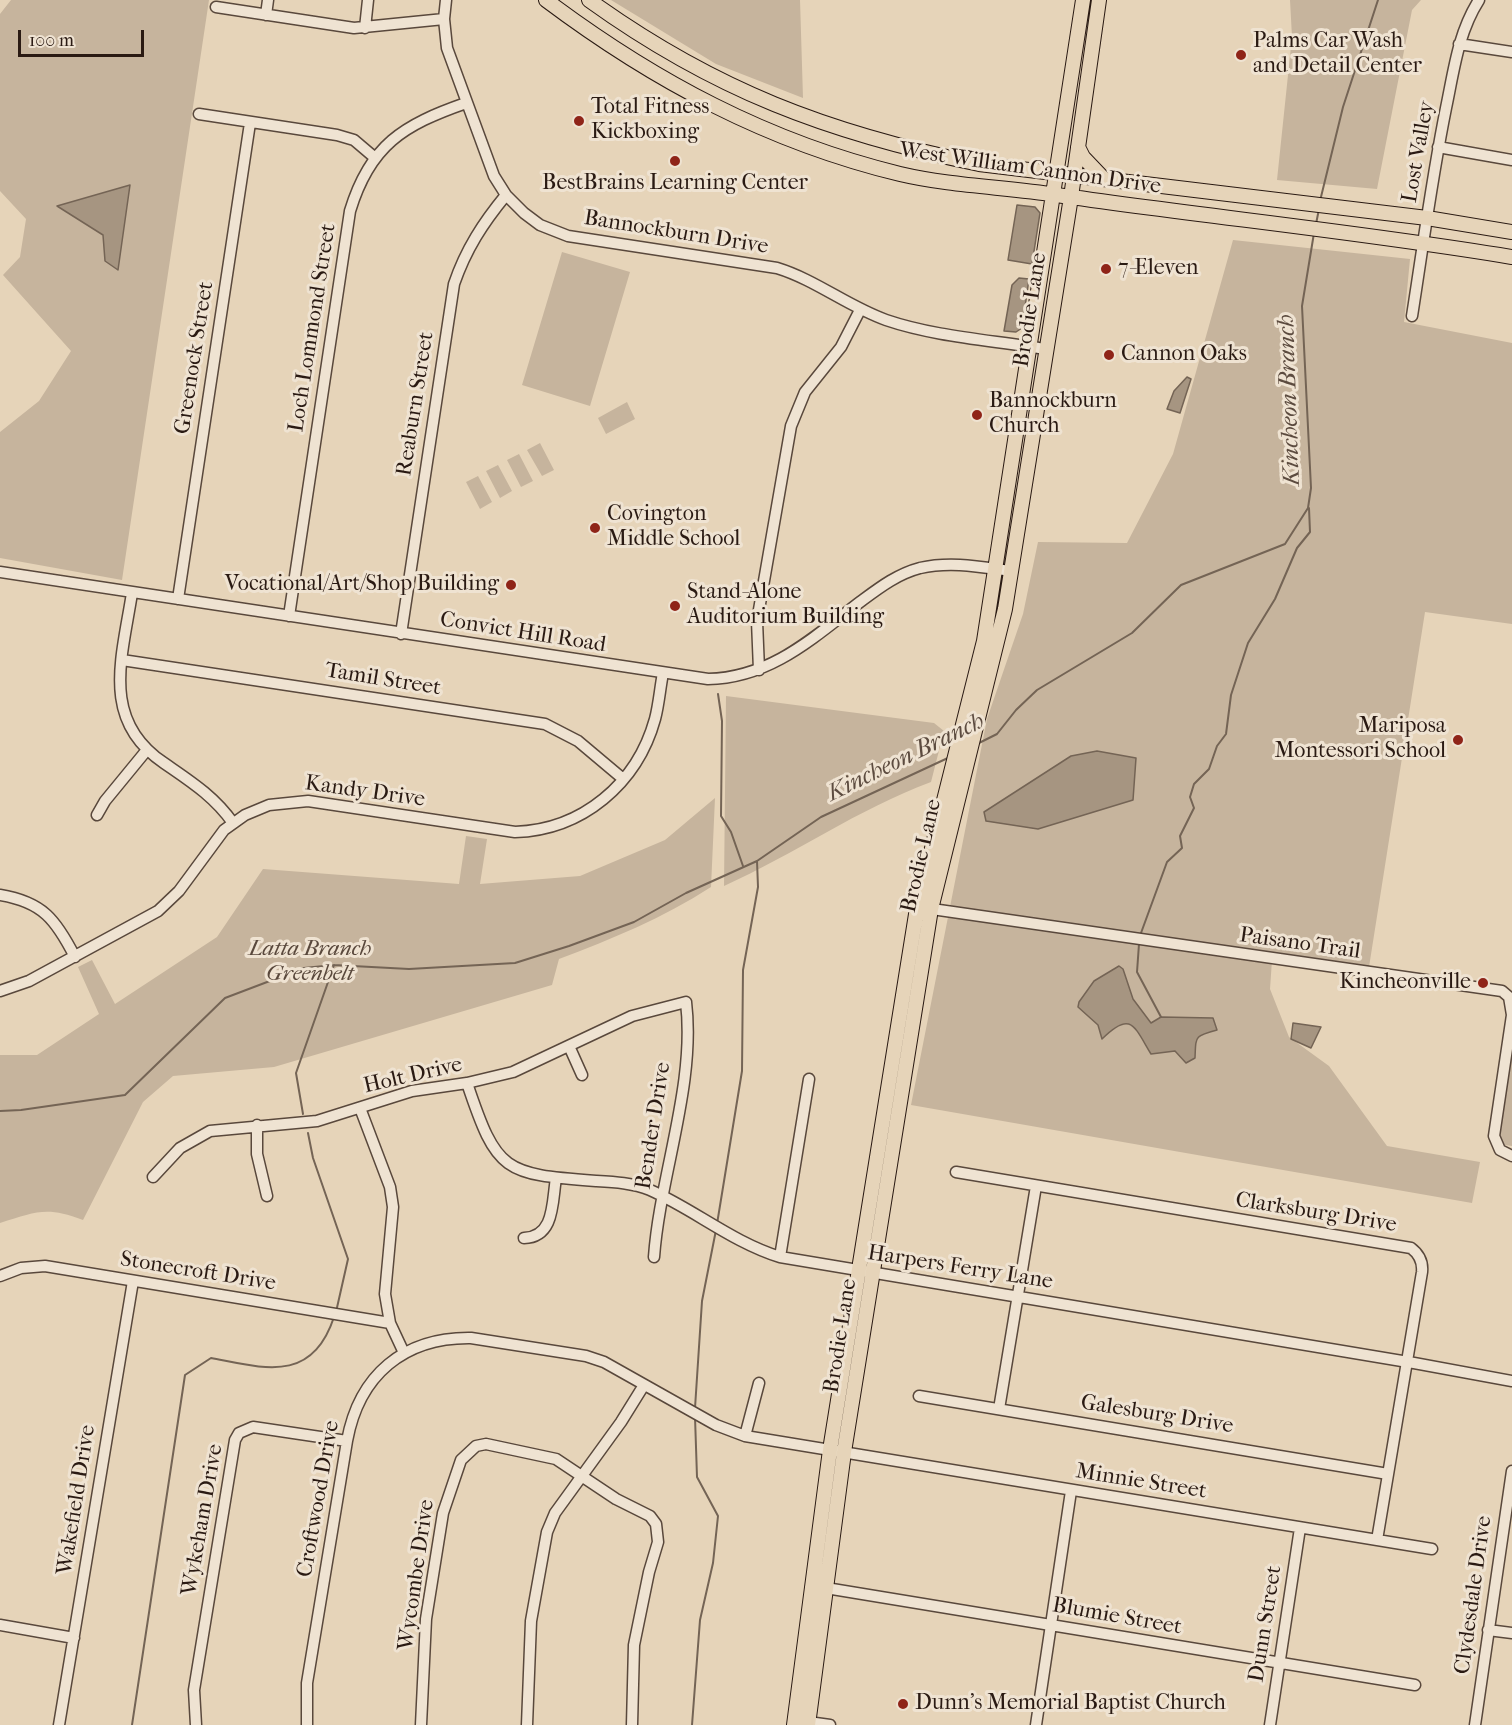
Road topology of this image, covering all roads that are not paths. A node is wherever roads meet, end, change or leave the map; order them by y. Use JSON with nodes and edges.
{"nodes":[{"id":1,"x":268,"y":0,"type":"edge"},
{"id":2,"x":368,"y":0,"type":"edge"},
{"id":3,"x":446,"y":0,"type":"edge"},
{"id":4,"x":546,"y":0,"type":"edge"},
{"id":5,"x":589,"y":0,"type":"edge"},
{"id":6,"x":1083,"y":0,"type":"edge"},
{"id":7,"x":1098,"y":0,"type":"edge"},
{"id":8,"x":1479,"y":0,"type":"edge"},
{"id":9,"x":216,"y":7,"type":"dead end"},
{"id":10,"x":266,"y":15,"type":"junction"},
{"id":11,"x":444,"y":19,"type":"junction"},
{"id":12,"x":365,"y":28,"type":"junction"},
{"id":13,"x":642,"y":39,"type":"junction"},
{"id":14,"x":1459,"y":44,"type":"junction"},
{"id":15,"x":1512,"y":52,"type":"edge"},
{"id":16,"x":629,"y":60,"type":"junction"},
{"id":17,"x":466,"y":103,"type":"junction"},
{"id":18,"x":199,"y":114,"type":"dead end"},
{"id":19,"x":250,"y":123,"type":"junction"},
{"id":20,"x":828,"y":126,"type":"junction"},
{"id":21,"x":1078,"y":147,"type":"junction"},
{"id":22,"x":1438,"y":147,"type":"junction"},
{"id":23,"x":819,"y":150,"type":"junction"},
{"id":24,"x":374,"y":157,"type":"junction"},
{"id":25,"x":1512,"y":159,"type":"edge"},
{"id":26,"x":1058,"y":173,"type":"junction"},
{"id":27,"x":1074,"y":176,"type":"junction"},
{"id":28,"x":1103,"y":178,"type":"junction"},
{"id":29,"x":1221,"y":192,"type":"junction"},
{"id":30,"x":1055,"y":194,"type":"junction"},
{"id":31,"x":506,"y":195,"type":"junction"},
{"id":32,"x":1071,"y":197,"type":"junction"},
{"id":33,"x":1220,"y":216,"type":"junction"},
{"id":34,"x":1427,"y":218,"type":"junction"},
{"id":35,"x":1512,"y":232,"type":"edge"},
{"id":36,"x":1423,"y":242,"type":"junction"},
{"id":37,"x":1512,"y":257,"type":"edge"},
{"id":38,"x":860,"y":310,"type":"junction"},
{"id":39,"x":1412,"y":316,"type":"dead end"},
{"id":40,"x":1030,"y":347,"type":"junction"},
{"id":41,"x":1045,"y":349,"type":"junction"},
{"id":42,"x":997,"y":570,"type":"junction"},
{"id":43,"x":0,"y":572,"type":"edge"},
{"id":44,"x":1011,"y":572,"type":"junction"},
{"id":45,"x":132,"y":593,"type":"junction"},
{"id":46,"x":178,"y":599,"type":"junction"},
{"id":47,"x":288,"y":616,"type":"junction"},
{"id":48,"x":401,"y":634,"type":"junction"},
{"id":49,"x":122,"y":660,"type":"junction"},
{"id":50,"x":759,"y":670,"type":"junction"},
{"id":51,"x":663,"y":674,"type":"junction"},
{"id":52,"x":146,"y":751,"type":"junction"},
{"id":53,"x":956,"y":777,"type":"junction"},
{"id":54,"x":622,"y":778,"type":"junction"},
{"id":55,"x":97,"y":815,"type":"dead end"},
{"id":56,"x":233,"y":823,"type":"junction"},
{"id":57,"x":0,"y":895,"type":"edge"},
{"id":58,"x":924,"y":908,"type":"junction"},
{"id":59,"x":75,"y":957,"type":"junction"},
{"id":60,"x":0,"y":991,"type":"edge"},
{"id":61,"x":686,"y":1002,"type":"joint"},
{"id":62,"x":569,"y":1046,"type":"junction"},
{"id":63,"x":582,"y":1075,"type":"dead end"},
{"id":64,"x":809,"y":1079,"type":"dead end"},
{"id":65,"x":467,"y":1083,"type":"junction"},
{"id":66,"x":360,"y":1108,"type":"junction"},
{"id":67,"x":257,"y":1125,"type":"junction"},
{"id":68,"x":1512,"y":1156,"type":"edge"},
{"id":69,"x":956,"y":1172,"type":"dead end"},
{"id":70,"x":153,"y":1177,"type":"dead end"},
{"id":71,"x":556,"y":1178,"type":"junction"},
{"id":72,"x":1036,"y":1186,"type":"junction"},
{"id":73,"x":267,"y":1196,"type":"dead end"},
{"id":74,"x":663,"y":1197,"type":"junction"},
{"id":75,"x":524,"y":1238,"type":"dead end"},
{"id":76,"x":654,"y":1257,"type":"dead end"},
{"id":77,"x":780,"y":1257,"type":"junction"},
{"id":78,"x":858,"y":1271,"type":"junction"},
{"id":79,"x":872,"y":1273,"type":"junction"},
{"id":80,"x":0,"y":1276,"type":"edge"},
{"id":81,"x":133,"y":1281,"type":"junction"},
{"id":82,"x":1017,"y":1298,"type":"junction"},
{"id":83,"x":390,"y":1323,"type":"junction"},
{"id":84,"x":404,"y":1353,"type":"junction"},
{"id":85,"x":1406,"y":1361,"type":"junction"},
{"id":86,"x":1512,"y":1381,"type":"edge"},
{"id":87,"x":759,"y":1383,"type":"dead end"},
{"id":88,"x":644,"y":1385,"type":"junction"},
{"id":89,"x":920,"y":1396,"type":"dead end"},
{"id":90,"x":999,"y":1409,"type":"junction"},
{"id":91,"x":745,"y":1436,"type":"junction"},
{"id":92,"x":347,"y":1441,"type":"junction"},
{"id":93,"x":837,"y":1451,"type":"junction"},
{"id":94,"x":1512,"y":1471,"type":"edge"},
{"id":95,"x":1388,"y":1474,"type":"junction"},
{"id":96,"x":583,"y":1476,"type":"junction"},
{"id":97,"x":1071,"y":1491,"type":"junction"},
{"id":98,"x":1509,"y":1511,"type":"edge"},
{"id":99,"x":1300,"y":1528,"type":"junction"},
{"id":100,"x":1377,"y":1540,"type":"junction"},
{"id":101,"x":1432,"y":1549,"type":"dead end"},
{"id":102,"x":819,"y":1587,"type":"junction"},
{"id":103,"x":0,"y":1625,"type":"edge"},
{"id":104,"x":1051,"y":1625,"type":"junction"},
{"id":105,"x":1488,"y":1630,"type":"junction"},
{"id":106,"x":1512,"y":1633,"type":"edge"},
{"id":107,"x":74,"y":1638,"type":"junction"},
{"id":108,"x":1280,"y":1664,"type":"junction"},
{"id":109,"x":1415,"y":1685,"type":"dead end"},
{"id":110,"x":801,"y":1723,"type":"edge"},
{"id":111,"x":59,"y":1725,"type":"edge"},
{"id":112,"x":196,"y":1725,"type":"edge"},
{"id":113,"x":307,"y":1725,"type":"edge"},
{"id":114,"x":421,"y":1725,"type":"edge"},
{"id":115,"x":527,"y":1725,"type":"edge"},
{"id":116,"x":632,"y":1725,"type":"edge"},
{"id":117,"x":830,"y":1725,"type":"edge"},
{"id":118,"x":1036,"y":1725,"type":"edge"},
{"id":119,"x":1270,"y":1725,"type":"edge"},
{"id":120,"x":1475,"y":1725,"type":"edge"}],
"edges":[{"from":1,"to":10,"type":"street"},
{"from":2,"to":12,"type":"street"},
{"from":3,"to":11,"type":"street","name":"Bannockburn Drive"},
{"from":4,"to":16,"type":"main road","name":"West William Cannon Drive"},
{"from":5,"to":13,"type":"main road","name":"West William Cannon Drive"},
{"from":6,"to":26,"type":"main road","name":"Brodie Lane"},
{"from":7,"to":21,"type":"main road","name":"Brodie Lane"},
{"from":8,"to":14,"type":"street","name":"Lost Valley"},
{"from":9,"to":10,"type":"street"},
{"from":10,"to":12,"type":"street"},
{"from":11,"to":12,"type":"street"},
{"from":11,"to":17,"type":"street","name":"Bannockburn Drive"},
{"from":13,"to":16,"type":"main road"},
{"from":13,"to":20,"type":"main road","name":"West William Cannon Drive"},
{"from":14,"to":15,"type":"street"},
{"from":14,"to":22,"type":"street","name":"Lost Valley"},
{"from":16,"to":23,"type":"main road","name":"West William Cannon Drive"},
{"from":17,"to":24,"type":"street","name":"Loch Lommond Street"},
{"from":17,"to":31,"type":"street","name":"Bannockburn Drive"},
{"from":18,"to":19,"type":"street"},
{"from":19,"to":24,"type":"street"},
{"from":19,"to":46,"type":"street","name":"Greenock Street"},
{"from":20,"to":23,"type":"main road"},
{"from":20,"to":26,"type":"main road","name":"West William Cannon Drive"},
{"from":21,"to":27,"type":"main road","name":"Brodie Lane"},
{"from":21,"to":28,"type":"main road"},
{"from":22,"to":25,"type":"street"},
{"from":22,"to":34,"type":"street","name":"Lost Valley"},
{"from":23,"to":30,"type":"main road","name":"West William Cannon Drive"},
{"from":24,"to":47,"type":"street","name":"Loch Lommond Street"},
{"from":26,"to":27,"type":"main road","name":"West William Cannon Drive"},
{"from":26,"to":30,"type":"main road","name":"Brodie Lane"},
{"from":27,"to":28,"type":"main road","name":"West William Cannon Drive"},
{"from":27,"to":32,"type":"main road","name":"Brodie Lane"},
{"from":28,"to":29,"type":"main road","name":"West William Cannon Drive"},
{"from":29,"to":33,"type":"main road"},
{"from":29,"to":34,"type":"main road","name":"West William Cannon Drive"},
{"from":30,"to":32,"type":"main road","name":"West William Cannon Drive"},
{"from":30,"to":40,"type":"main road","name":"Brodie Lane"},
{"from":31,"to":38,"type":"street","name":"Bannockburn Drive"},
{"from":31,"to":48,"type":"street","name":"Reaburn Street"},
{"from":32,"to":33,"type":"main road","name":"West William Cannon Drive"},
{"from":32,"to":41,"type":"main road","name":"Brodie Lane"},
{"from":33,"to":36,"type":"main road","name":"West William Cannon Drive"},
{"from":34,"to":35,"type":"main road","name":"West William Cannon Drive"},
{"from":34,"to":36,"type":"street","name":"Lost Valley"},
{"from":36,"to":37,"type":"main road","name":"West William Cannon Drive"},
{"from":36,"to":39,"type":"street","name":"Lost Valley"},
{"from":38,"to":40,"type":"street","name":"Bannockburn Drive"},
{"from":38,"to":50,"type":"street"},
{"from":40,"to":41,"type":"street","name":"Bannockburn Drive"},
{"from":40,"to":42,"type":"main road","name":"Brodie Lane"},
{"from":41,"to":44,"type":"main road","name":"Brodie Lane"},
{"from":42,"to":44,"type":"street","name":"Convict Hill Road"},
{"from":42,"to":50,"type":"street","name":"Convict Hill Road"},
{"from":42,"to":53,"type":"main road","name":"Brodie Lane"},
{"from":43,"to":45,"type":"street","name":"Convict Hill Road"},
{"from":44,"to":53,"type":"main road","name":"Brodie Lane"},
{"from":45,"to":46,"type":"street","name":"Convict Hill Road"},
{"from":45,"to":49,"type":"street"},
{"from":46,"to":47,"type":"street","name":"Convict Hill Road"},
{"from":47,"to":48,"type":"street","name":"Convict Hill Road"},
{"from":48,"to":51,"type":"street","name":"Convict Hill Road"},
{"from":49,"to":52,"type":"street"},
{"from":49,"to":54,"type":"street","name":"Tamil Street"},
{"from":50,"to":51,"type":"street","name":"Convict Hill Road"},
{"from":51,"to":54,"type":"street","name":"Kandy Drive"},
{"from":52,"to":55,"type":"street"},
{"from":52,"to":56,"type":"street"},
{"from":53,"to":58,"type":"main road","name":"Brodie Lane"},
{"from":54,"to":56,"type":"street","name":"Kandy Drive"},
{"from":56,"to":59,"type":"street","name":"Kandy Drive"},
{"from":57,"to":59,"type":"street"},
{"from":58,"to":68,"type":"street","name":"Paisano Trail"},
{"from":58,"to":78,"type":"main road","name":"Brodie Lane"},
{"from":58,"to":79,"type":"main road","name":"Brodie Lane"},
{"from":59,"to":60,"type":"street","name":"Kandy Drive"},
{"from":61,"to":62,"type":"street","name":"Holt Drive"},
{"from":61,"to":74,"type":"street","name":"Bender Drive"},
{"from":62,"to":63,"type":"street"},
{"from":62,"to":65,"type":"street","name":"Holt Drive"},
{"from":64,"to":77,"type":"street"},
{"from":65,"to":66,"type":"street","name":"Holt Drive"},
{"from":65,"to":71,"type":"street","name":"Harpers Ferry Lane"},
{"from":66,"to":67,"type":"street","name":"Holt Drive"},
{"from":66,"to":83,"type":"street"},
{"from":67,"to":70,"type":"street","name":"Holt Drive"},
{"from":67,"to":73,"type":"street"},
{"from":69,"to":72,"type":"street","name":"Clarksburg Drive"},
{"from":71,"to":74,"type":"street","name":"Harpers Ferry Lane"},
{"from":71,"to":75,"type":"street"},
{"from":72,"to":82,"type":"street"},
{"from":72,"to":85,"type":"street","name":"Clarksburg Drive"},
{"from":74,"to":76,"type":"street","name":"Bender Drive"},
{"from":74,"to":77,"type":"street","name":"Harpers Ferry Lane"},
{"from":77,"to":78,"type":"street","name":"Harpers Ferry Lane"},
{"from":78,"to":79,"type":"street","name":"Harpers Ferry Lane"},
{"from":78,"to":93,"type":"main road","name":"Brodie Lane"},
{"from":79,"to":82,"type":"street","name":"Harpers Ferry Lane"},
{"from":79,"to":93,"type":"main road","name":"Brodie Lane"},
{"from":80,"to":81,"type":"street","name":"Stonecroft Drive"},
{"from":81,"to":83,"type":"street","name":"Stonecroft Drive"},
{"from":81,"to":107,"type":"street","name":"Wakefield Drive"},
{"from":82,"to":85,"type":"street","name":"Harpers Ferry Lane"},
{"from":82,"to":90,"type":"street"},
{"from":83,"to":84,"type":"street"},
{"from":84,"to":88,"type":"street","name":"Croftwood Drive"},
{"from":84,"to":92,"type":"street","name":"Croftwood Drive"},
{"from":85,"to":86,"type":"street","name":"Harpers Ferry Lane"},
{"from":85,"to":95,"type":"street","name":"Clarksburg Drive"},
{"from":87,"to":91,"type":"street"},
{"from":88,"to":91,"type":"street","name":"Croftwood Drive"},
{"from":88,"to":96,"type":"street"},
{"from":89,"to":90,"type":"street","name":"Galesburg Drive"},
{"from":90,"to":95,"type":"street","name":"Galesburg Drive"},
{"from":91,"to":93,"type":"street","name":"Croftwood Drive"},
{"from":92,"to":112,"type":"street","name":"Wykeham Drive"},
{"from":92,"to":113,"type":"street","name":"Croftwood Drive"},
{"from":93,"to":97,"type":"street","name":"Minnie Street"},
{"from":93,"to":102,"type":"main road","name":"Brodie Lane"},
{"from":94,"to":98,"type":"street","name":"Clydesdale Drive"},
{"from":95,"to":100,"type":"street","name":"Clarksburg Drive"},
{"from":96,"to":114,"type":"street","name":"Wycombe Drive"},
{"from":96,"to":115,"type":"street"},
{"from":96,"to":116,"type":"street","name":"Wycombe Drive"},
{"from":97,"to":99,"type":"street","name":"Minnie Street"},
{"from":97,"to":104,"type":"street"},
{"from":98,"to":105,"type":"street","name":"Clydesdale Drive"},
{"from":99,"to":100,"type":"street","name":"Minnie Street"},
{"from":99,"to":108,"type":"street","name":"Dunn Street"},
{"from":100,"to":101,"type":"street","name":"Minnie Street"},
{"from":102,"to":104,"type":"street","name":"Blumie Street"},
{"from":102,"to":110,"type":"main road","name":"Brodie Lane"},
{"from":103,"to":107,"type":"street"},
{"from":104,"to":108,"type":"street","name":"Blumie Street"},
{"from":104,"to":118,"type":"street"},
{"from":105,"to":106,"type":"street"},
{"from":105,"to":120,"type":"street","name":"Clydesdale Drive"},
{"from":107,"to":111,"type":"street","name":"Wakefield Drive"},
{"from":108,"to":109,"type":"street","name":"Blumie Street"},
{"from":108,"to":119,"type":"street","name":"Dunn Street"},
{"from":110,"to":117,"type":"street"}]}
